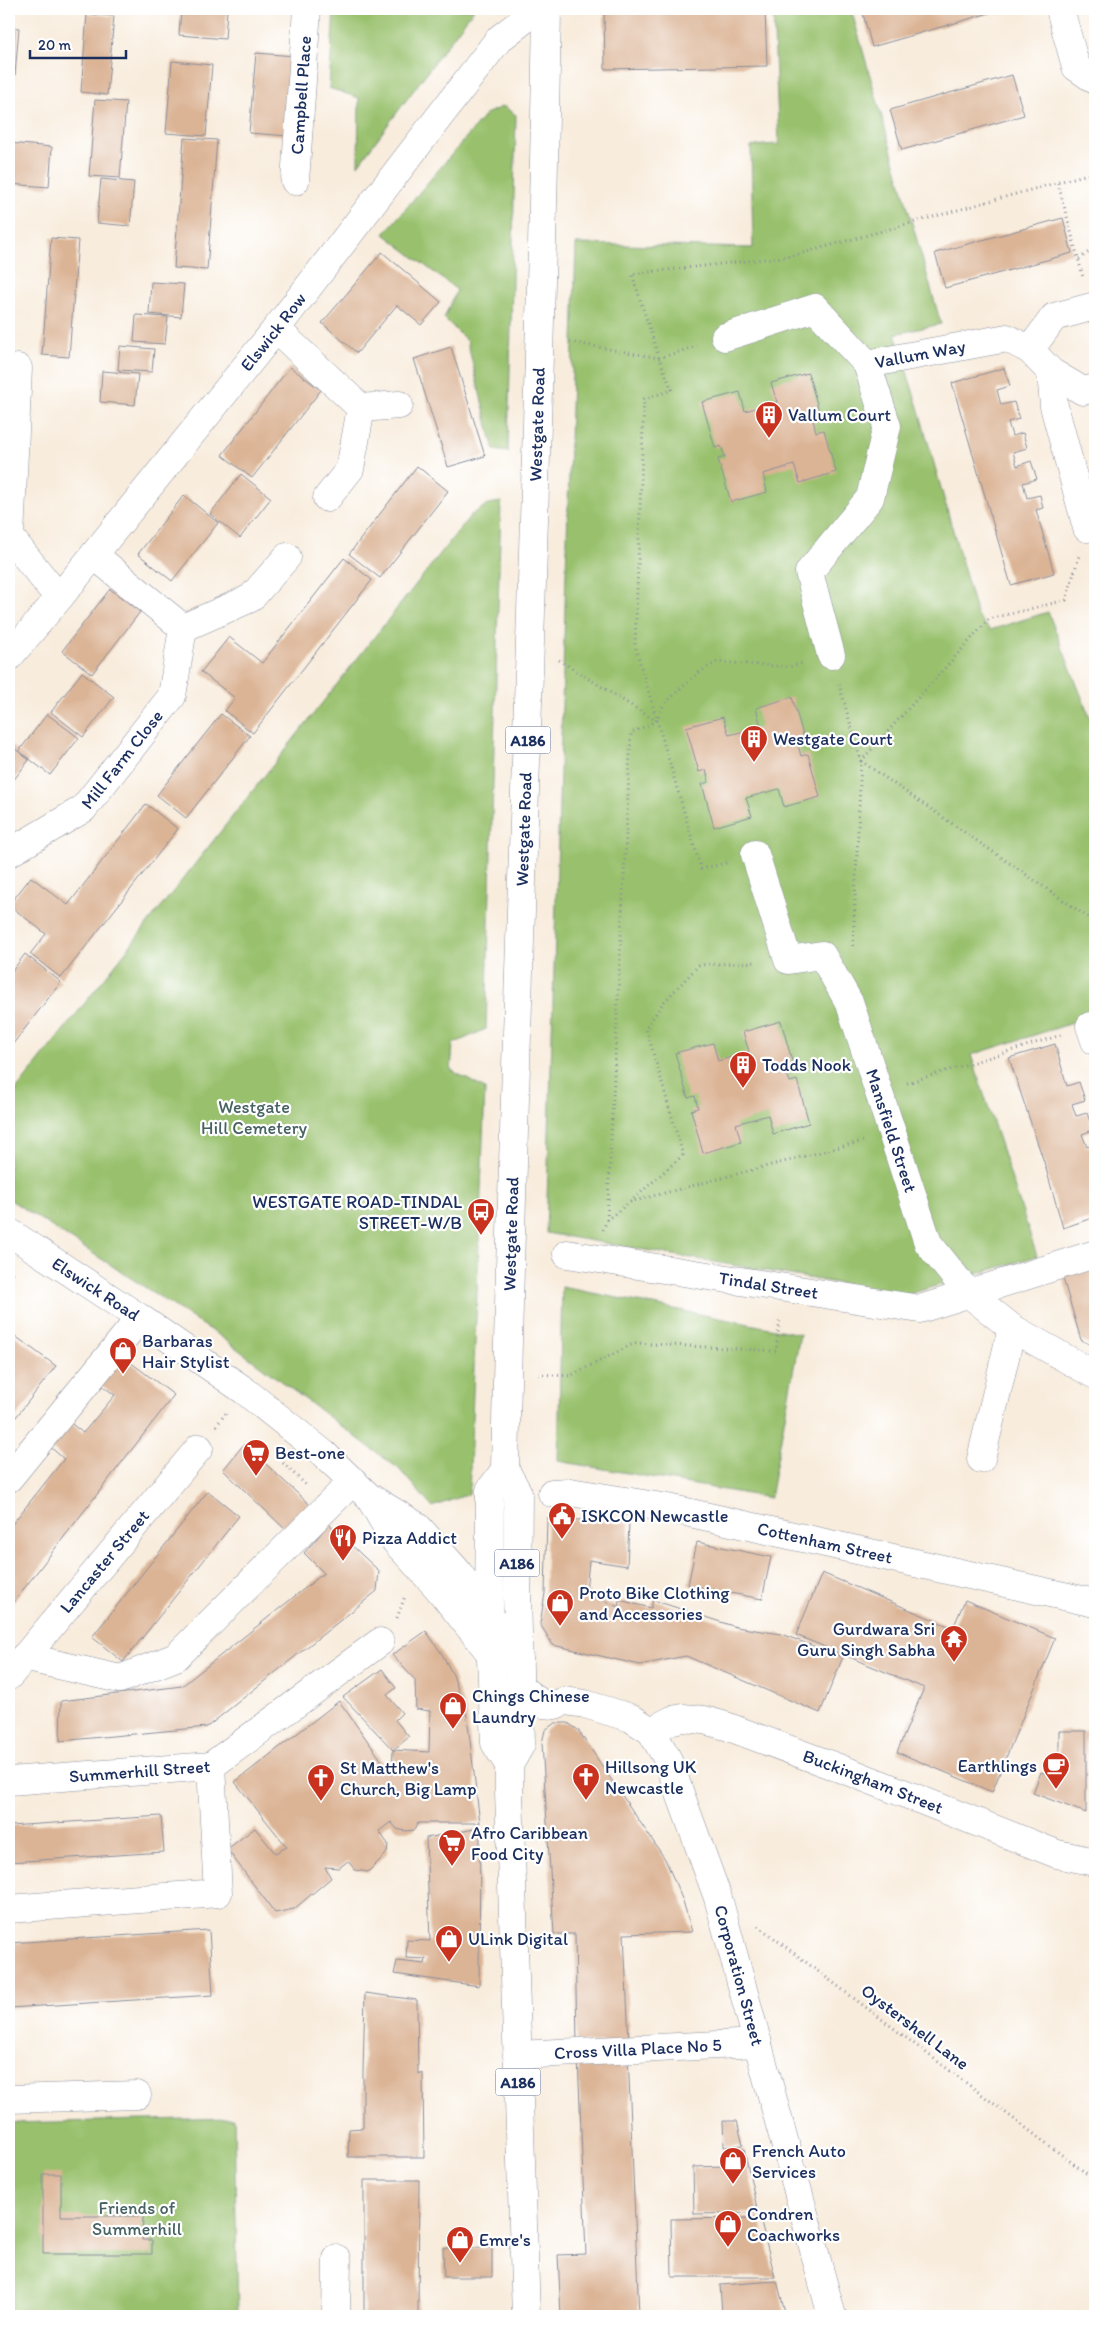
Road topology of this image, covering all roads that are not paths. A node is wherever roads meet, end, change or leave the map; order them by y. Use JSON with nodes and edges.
{"nodes":[{"id":1,"x":306,"y":9,"type":"edge"},
{"id":2,"x":538,"y":9,"type":"edge"},
{"id":3,"x":547,"y":9,"type":"edge"},
{"id":4,"x":1060,"y":9,"type":"edge"},
{"id":5,"x":1095,"y":80,"type":"edge"},
{"id":6,"x":295,"y":181,"type":"dead end"},
{"id":7,"x":1093,"y":306,"type":"edge"},
{"id":8,"x":276,"y":329,"type":"junction"},
{"id":9,"x":725,"y":337,"type":"road end"},
{"id":10,"x":1030,"y":350,"type":"junction"},
{"id":11,"x":867,"y":364,"type":"junction"},
{"id":12,"x":18,"y":368,"type":"dead end"},
{"id":13,"x":1052,"y":372,"type":"junction"},
{"id":14,"x":1095,"y":388,"type":"edge"},
{"id":15,"x":400,"y":405,"type":"dead end"},
{"id":16,"x":361,"y":408,"type":"junction"},
{"id":17,"x":327,"y":498,"type":"dead end"},
{"id":18,"x":1087,"y":528,"type":"road end"},
{"id":19,"x":94,"y":555,"type":"junction"},
{"id":20,"x":287,"y":557,"type":"dead end"},
{"id":21,"x":59,"y":598,"type":"junction"},
{"id":22,"x":183,"y":628,"type":"junction"},
{"id":23,"x":831,"y":655,"type":"road end"},
{"id":24,"x":9,"y":657,"type":"edge"},
{"id":25,"x":9,"y":854,"type":"edge"},
{"id":26,"x":755,"y":854,"type":"road end"},
{"id":27,"x":9,"y":1232,"type":"edge"},
{"id":28,"x":1095,"y":1254,"type":"edge"},
{"id":29,"x":580,"y":1256,"type":"road end"},
{"id":30,"x":968,"y":1293,"type":"junction"},
{"id":31,"x":140,"y":1318,"type":"junction"},
{"id":32,"x":1012,"y":1328,"type":"junction"},
{"id":33,"x":1095,"y":1375,"type":"edge"},
{"id":34,"x":199,"y":1448,"type":"road end"},
{"id":35,"x":981,"y":1459,"type":"dead end"},
{"id":36,"x":506,"y":1470,"type":"junction"},
{"id":37,"x":9,"y":1478,"type":"edge"},
{"id":38,"x":361,"y":1489,"type":"junction"},
{"id":39,"x":552,"y":1493,"type":"dead end"},
{"id":40,"x":1095,"y":1603,"type":"edge"},
{"id":41,"x":489,"y":1617,"type":"junction"},
{"id":42,"x":380,"y":1642,"type":"road end"},
{"id":43,"x":492,"y":1655,"type":"junction"},
{"id":44,"x":518,"y":1659,"type":"junction"},
{"id":45,"x":16,"y":1667,"type":"edge"},
{"id":46,"x":519,"y":1687,"type":"junction"},
{"id":47,"x":565,"y":1701,"type":"junction"},
{"id":48,"x":651,"y":1731,"type":"junction"},
{"id":49,"x":509,"y":1765,"type":"junction"},
{"id":50,"x":211,"y":1766,"type":"junction"},
{"id":51,"x":9,"y":1781,"type":"edge"},
{"id":52,"x":1095,"y":1862,"type":"edge"},
{"id":53,"x":9,"y":1909,"type":"edge"},
{"id":54,"x":758,"y":2043,"type":"junction"},
{"id":55,"x":517,"y":2055,"type":"junction"},
{"id":56,"x":136,"y":2095,"type":"dead end"},
{"id":57,"x":9,"y":2099,"type":"edge"},
{"id":58,"x":337,"y":2259,"type":"dead end"},
{"id":59,"x":336,"y":2316,"type":"edge"},
{"id":60,"x":526,"y":2316,"type":"edge"},
{"id":61,"x":832,"y":2316,"type":"edge"}],
"edges":[{"from":1,"to":6,"type":"street","name":"Campbell Place"},
{"from":2,"to":8,"type":"street","name":"Elswick Row"},
{"from":3,"to":36,"type":"street","name":"Westgate Road","number":"A186"},
{"from":4,"to":5,"type":"street"},
{"from":7,"to":10,"type":"street"},
{"from":8,"to":16,"type":"street"},
{"from":8,"to":19,"type":"street","name":"Elswick Row"},
{"from":9,"to":11,"type":"street","name":"Vallum Way"},
{"from":10,"to":11,"type":"street","name":"Vallum Way"},
{"from":10,"to":13,"type":"street","name":"Vallum Way"},
{"from":11,"to":23,"type":"street"},
{"from":12,"to":21,"type":"street"},
{"from":13,"to":14,"type":"street","name":"Vallum Way"},
{"from":13,"to":18,"type":"street"},
{"from":15,"to":16,"type":"street"},
{"from":16,"to":17,"type":"street"},
{"from":19,"to":21,"type":"street","name":"Elswick Row"},
{"from":19,"to":22,"type":"street"},
{"from":20,"to":22,"type":"street"},
{"from":21,"to":24,"type":"street","name":"Elswick Row"},
{"from":22,"to":25,"type":"street","name":"Mill Farm Close"},
{"from":26,"to":30,"type":"street","name":"Mansfield Street"},
{"from":27,"to":31,"type":"street","name":"Elswick Road"},
{"from":28,"to":30,"type":"street","name":"Tindal Street"},
{"from":29,"to":30,"type":"street","name":"Tindal Street"},
{"from":30,"to":32,"type":"street","name":"Mansfield Street"},
{"from":31,"to":37,"type":"street"},
{"from":31,"to":38,"type":"street","name":"Elswick Road"},
{"from":32,"to":33,"type":"street","name":"Mansfield Street"},
{"from":32,"to":35,"type":"street"},
{"from":34,"to":45,"type":"street","name":"Lancaster Street"},
{"from":36,"to":41,"type":"street","number":"A186"},
{"from":36,"to":44,"type":"street","name":"Westgate Road","number":"A186"},
{"from":38,"to":41,"type":"street","name":"Elswick Road"},
{"from":38,"to":43,"type":"street","name":"Elswick Road"},
{"from":38,"to":45,"type":"street"},
{"from":39,"to":40,"type":"street","name":"Cottenham Street"},
{"from":41,"to":43,"type":"street","number":"A186"},
{"from":41,"to":44,"type":"street","name":"Elswick Road"},
{"from":42,"to":50,"type":"street","name":"Summerhill Street"},
{"from":43,"to":46,"type":"street","name":"Elswick Road"},
{"from":43,"to":49,"type":"street","number":"A186"},
{"from":44,"to":46,"type":"street","name":"Westgate Road","number":"A186"},
{"from":44,"to":47,"type":"street","name":"Corporation Street"},
{"from":46,"to":47,"type":"street","name":"Corporation Street"},
{"from":46,"to":49,"type":"street","name":"Westgate Road","number":"A186"},
{"from":47,"to":48,"type":"street","name":"Corporation Street"},
{"from":48,"to":52,"type":"street","name":"Buckingham Street"},
{"from":48,"to":54,"type":"street","name":"Corporation Street"},
{"from":49,"to":55,"type":"street","number":"A186"},
{"from":50,"to":51,"type":"street","name":"Summerhill Street"},
{"from":50,"to":53,"type":"street"},
{"from":54,"to":55,"type":"street","name":"Cross Villa Place No 5"},
{"from":54,"to":61,"type":"street","name":"Corporation Street"},
{"from":55,"to":60,"type":"street","number":"A186"},
{"from":56,"to":57,"type":"street"},
{"from":58,"to":59,"type":"street"}]}
